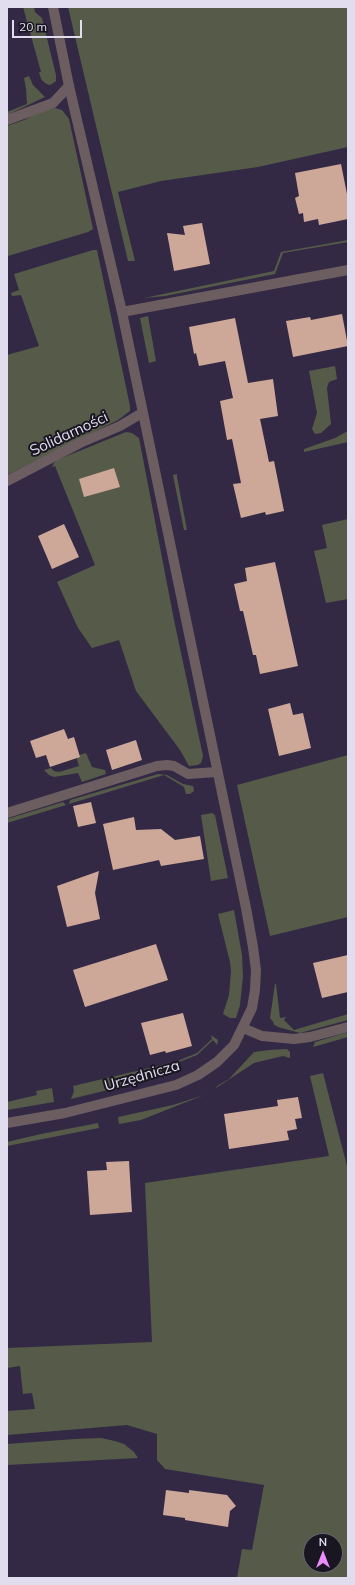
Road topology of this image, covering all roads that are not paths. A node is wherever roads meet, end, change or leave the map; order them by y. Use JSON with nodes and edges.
{"nodes":[{"id":1,"x":53,"y":7,"type":"edge"},
{"id":2,"x":69,"y":86,"type":"junction"},
{"id":3,"x":7,"y":120,"type":"edge"},
{"id":4,"x":348,"y":270,"type":"edge"},
{"id":5,"x":122,"y":312,"type":"junction"},
{"id":6,"x":142,"y":413,"type":"junction"},
{"id":7,"x":7,"y":481,"type":"edge"},
{"id":8,"x":218,"y":772,"type":"junction"},
{"id":9,"x":7,"y":813,"type":"edge"},
{"id":10,"x":348,"y":1027,"type":"edge"},
{"id":11,"x":243,"y":1028,"type":"junction"},
{"id":12,"x":7,"y":1123,"type":"edge"}],
"edges":[{"from":1,"to":2,"type":"street","name":"Urzędnicza"},
{"from":2,"to":3,"type":"street"},
{"from":2,"to":5,"type":"street","name":"Urzędnicza"},
{"from":4,"to":5,"type":"street"},
{"from":5,"to":6,"type":"street","name":"Urzędnicza"},
{"from":6,"to":7,"type":"street","name":"Solidarności"},
{"from":6,"to":8,"type":"street","name":"Urzędnicza"},
{"from":8,"to":9,"type":"street"},
{"from":8,"to":11,"type":"street","name":"Urzędnicza"},
{"from":10,"to":11,"type":"street"},
{"from":11,"to":12,"type":"street","name":"Urzędnicza"}]}
